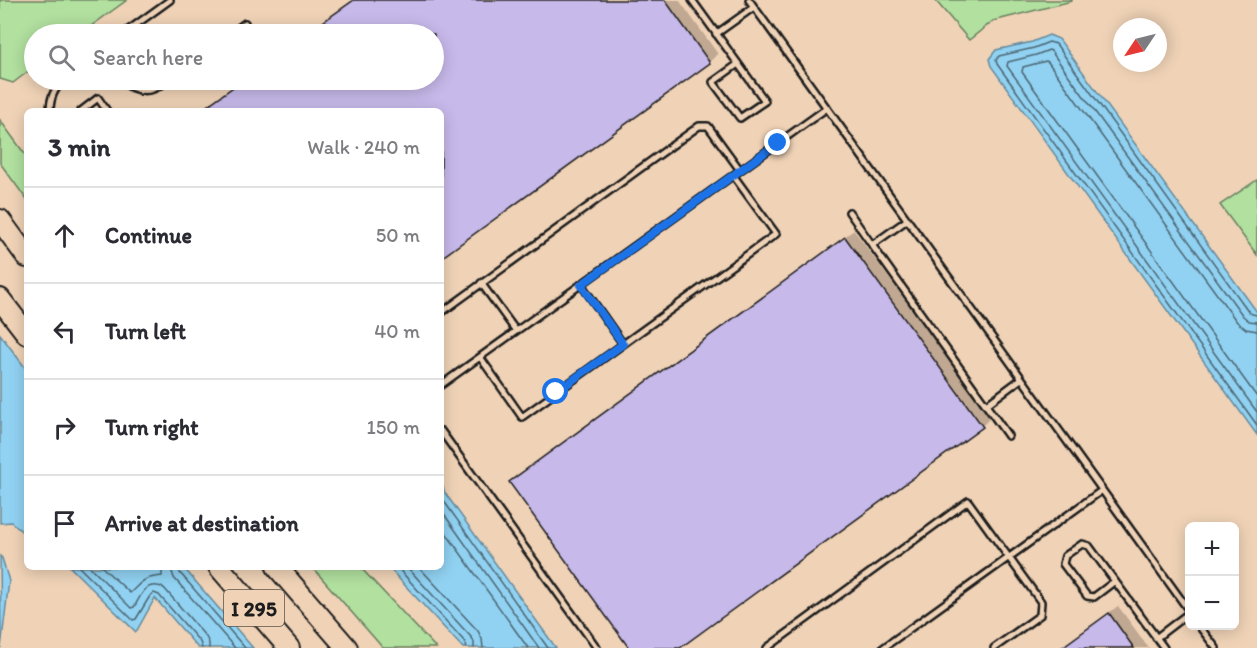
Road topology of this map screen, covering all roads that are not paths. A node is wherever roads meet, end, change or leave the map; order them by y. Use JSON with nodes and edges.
{"nodes":[{"id":1,"x":170,"y":0,"type":"edge"},
{"id":2,"x":692,"y":0,"type":"edge"},
{"id":3,"x":749,"y":0,"type":"edge"},
{"id":4,"x":754,"y":7,"type":"junction"},
{"id":5,"x":137,"y":24,"type":"edge"},
{"id":6,"x":716,"y":34,"type":"junction"},
{"id":7,"x":738,"y":64,"type":"junction"},
{"id":8,"x":55,"y":90,"type":"edge"},
{"id":9,"x":152,"y":90,"type":"edge"},
{"id":10,"x":140,"y":91,"type":"edge"},
{"id":11,"x":50,"y":108,"type":"edge"},
{"id":12,"x":85,"y":108,"type":"edge"},
{"id":13,"x":105,"y":108,"type":"edge"},
{"id":14,"x":827,"y":108,"type":"junction"},
{"id":15,"x":740,"y":170,"type":"junction"},
{"id":16,"x":734,"y":175,"type":"junction"},
{"id":17,"x":849,"y":212,"type":"dead end"},
{"id":18,"x":0,"y":220,"type":"edge"},
{"id":19,"x":907,"y":220,"type":"junction"},
{"id":20,"x":872,"y":245,"type":"junction"},
{"id":21,"x":24,"y":253,"type":"edge"},
{"id":22,"x":481,"y":283,"type":"junction"},
{"id":23,"x":581,"y":285,"type":"junction"},
{"id":24,"x":0,"y":299,"type":"edge"},
{"id":25,"x":444,"y":311,"type":"edge"},
{"id":26,"x":24,"y":330,"type":"edge"},
{"id":27,"x":516,"y":331,"type":"junction"},
{"id":28,"x":623,"y":344,"type":"junction"},
{"id":29,"x":480,"y":357,"type":"junction"},
{"id":30,"x":1021,"y":379,"type":"junction"},
{"id":31,"x":444,"y":383,"type":"edge"},
{"id":32,"x":986,"y":405,"type":"junction"},
{"id":33,"x":444,"y":435,"type":"edge"},
{"id":34,"x":1008,"y":436,"type":"dead end"},
{"id":35,"x":1101,"y":491,"type":"junction"},
{"id":36,"x":1009,"y":557,"type":"junction"},
{"id":37,"x":222,"y":570,"type":"edge"},
{"id":38,"x":280,"y":570,"type":"edge"},
{"id":39,"x":1115,"y":581,"type":"junction"},
{"id":40,"x":1185,"y":605,"type":"edge"},
{"id":41,"x":1185,"y":616,"type":"edge"},
{"id":42,"x":1202,"y":630,"type":"edge"},
{"id":43,"x":1156,"y":638,"type":"junction"},
{"id":44,"x":289,"y":648,"type":"edge"},
{"id":45,"x":347,"y":648,"type":"edge"},
{"id":46,"x":597,"y":648,"type":"edge"},
{"id":47,"x":767,"y":648,"type":"edge"},
{"id":48,"x":883,"y":648,"type":"edge"},
{"id":49,"x":994,"y":648,"type":"edge"},
{"id":50,"x":1164,"y":648,"type":"edge"},
{"id":51,"x":1216,"y":648,"type":"edge"}],
"edges":[{"from":1,"to":5,"type":"lane"},
{"from":2,"to":6,"type":"lane"},
{"from":3,"to":4,"type":"lane"},
{"from":4,"to":6,"type":"lane"},
{"from":4,"to":14,"type":"lane"},
{"from":6,"to":7,"type":"lane"},
{"from":7,"to":7,"type":"lane"},
{"from":8,"to":11,"type":"lane"},
{"from":9,"to":10,"type":"lane"},
{"from":12,"to":13,"type":"lane"},
{"from":14,"to":15,"type":"lane"},
{"from":14,"to":19,"type":"lane"},
{"from":15,"to":16,"type":"lane"},
{"from":15,"to":22,"type":"lane"},
{"from":16,"to":23,"type":"lane"},
{"from":16,"to":28,"type":"lane"},
{"from":17,"to":20,"type":"lane"},
{"from":18,"to":21,"type":"highway"},
{"from":19,"to":20,"type":"lane"},
{"from":19,"to":30,"type":"lane"},
{"from":20,"to":32,"type":"lane"},
{"from":22,"to":25,"type":"lane"},
{"from":22,"to":27,"type":"lane"},
{"from":23,"to":27,"type":"lane"},
{"from":23,"to":28,"type":"lane"},
{"from":24,"to":26,"type":"highway"},
{"from":27,"to":29,"type":"lane"},
{"from":28,"to":29,"type":"lane"},
{"from":29,"to":31,"type":"lane"},
{"from":30,"to":32,"type":"lane"},
{"from":30,"to":35,"type":"lane"},
{"from":32,"to":34,"type":"lane"},
{"from":33,"to":46,"type":"lane"},
{"from":35,"to":36,"type":"lane"},
{"from":35,"to":40,"type":"lane"},
{"from":36,"to":47,"type":"lane"},
{"from":36,"to":48,"type":"lane"},
{"from":36,"to":49,"type":"lane"},
{"from":37,"to":44,"type":"highway","number":"I 295"},
{"from":38,"to":45,"type":"highway","number":"I 295"},
{"from":39,"to":39,"type":"lane"},
{"from":39,"to":43,"type":"lane"},
{"from":41,"to":43,"type":"lane"},
{"from":42,"to":51,"type":"lane"},
{"from":43,"to":50,"type":"lane"}]}
